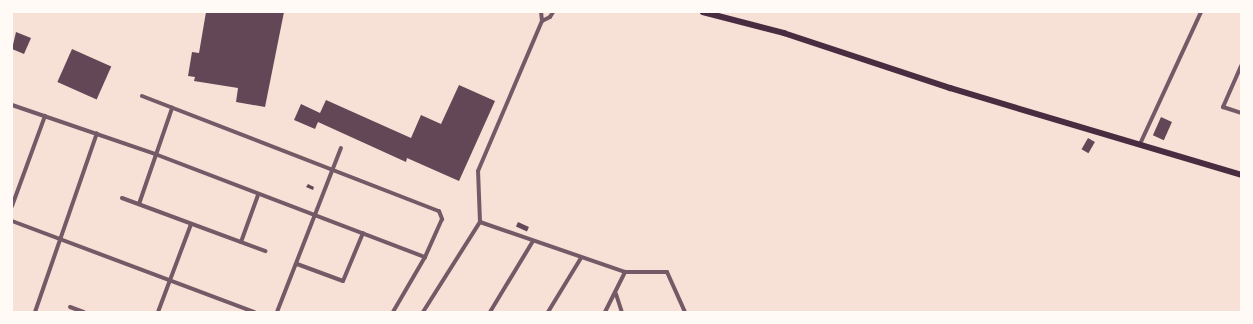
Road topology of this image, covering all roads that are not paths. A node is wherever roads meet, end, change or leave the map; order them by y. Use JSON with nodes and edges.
{"nodes":[{"id":1,"x":541,"y":12,"type":"edge"},
{"id":2,"x":553,"y":12,"type":"edge"},
{"id":3,"x":703,"y":12,"type":"edge"},
{"id":4,"x":1201,"y":12,"type":"edge"},
{"id":5,"x":542,"y":21,"type":"junction"},
{"id":6,"x":1241,"y":66,"type":"edge"},
{"id":7,"x":142,"y":96,"type":"dead end"},
{"id":8,"x":12,"y":105,"type":"edge"},
{"id":9,"x":172,"y":108,"type":"junction"},
{"id":10,"x":1241,"y":114,"type":"edge"},
{"id":11,"x":45,"y":116,"type":"junction"},
{"id":12,"x":97,"y":134,"type":"junction"},
{"id":13,"x":1140,"y":144,"type":"junction"},
{"id":14,"x":341,"y":148,"type":"dead end"},
{"id":15,"x":155,"y":154,"type":"junction"},
{"id":16,"x":333,"y":170,"type":"junction"},
{"id":17,"x":1241,"y":175,"type":"edge"},
{"id":18,"x":258,"y":194,"type":"junction"},
{"id":19,"x":122,"y":198,"type":"dead end"},
{"id":20,"x":139,"y":204,"type":"junction"},
{"id":21,"x":12,"y":206,"type":"edge"},
{"id":22,"x":316,"y":216,"type":"junction"},
{"id":23,"x":12,"y":221,"type":"edge"},
{"id":24,"x":480,"y":222,"type":"junction"},
{"id":25,"x":191,"y":224,"type":"junction"},
{"id":26,"x":363,"y":233,"type":"junction"},
{"id":27,"x":60,"y":239,"type":"junction"},
{"id":28,"x":533,"y":241,"type":"junction"},
{"id":29,"x":241,"y":242,"type":"junction"},
{"id":30,"x":265,"y":251,"type":"dead end"},
{"id":31,"x":425,"y":257,"type":"junction"},
{"id":32,"x":580,"y":258,"type":"junction"},
{"id":33,"x":297,"y":264,"type":"junction"},
{"id":34,"x":625,"y":272,"type":"junction"},
{"id":35,"x":169,"y":280,"type":"junction"},
{"id":36,"x":616,"y":294,"type":"junction"},
{"id":37,"x":70,"y":307,"type":"dead end"},
{"id":38,"x":34,"y":312,"type":"edge"},
{"id":39,"x":84,"y":312,"type":"edge"},
{"id":40,"x":158,"y":312,"type":"edge"},
{"id":41,"x":254,"y":312,"type":"edge"},
{"id":42,"x":277,"y":312,"type":"edge"},
{"id":43,"x":394,"y":312,"type":"edge"},
{"id":44,"x":423,"y":312,"type":"edge"},
{"id":45,"x":490,"y":312,"type":"edge"},
{"id":46,"x":548,"y":312,"type":"edge"},
{"id":47,"x":605,"y":312,"type":"edge"},
{"id":48,"x":622,"y":312,"type":"edge"},
{"id":49,"x":685,"y":312,"type":"edge"}],
"edges":[{"from":1,"to":5,"type":"street"},
{"from":2,"to":5,"type":"street"},
{"from":3,"to":13,"type":"main road"},
{"from":4,"to":13,"type":"street"},
{"from":5,"to":24,"type":"street"},
{"from":6,"to":10,"type":"street"},
{"from":7,"to":9,"type":"street"},
{"from":8,"to":11,"type":"street"},
{"from":9,"to":15,"type":"street"},
{"from":9,"to":16,"type":"street"},
{"from":11,"to":12,"type":"street"},
{"from":11,"to":21,"type":"street"},
{"from":12,"to":15,"type":"street"},
{"from":12,"to":27,"type":"street"},
{"from":13,"to":17,"type":"main road"},
{"from":14,"to":16,"type":"street"},
{"from":15,"to":18,"type":"street"},
{"from":15,"to":20,"type":"street"},
{"from":16,"to":22,"type":"street"},
{"from":16,"to":31,"type":"street"},
{"from":18,"to":22,"type":"street"},
{"from":18,"to":29,"type":"street"},
{"from":19,"to":20,"type":"street"},
{"from":20,"to":25,"type":"street"},
{"from":22,"to":26,"type":"street"},
{"from":22,"to":33,"type":"street"},
{"from":23,"to":27,"type":"street"},
{"from":24,"to":28,"type":"street"},
{"from":24,"to":44,"type":"street"},
{"from":25,"to":29,"type":"street"},
{"from":25,"to":35,"type":"street"},
{"from":26,"to":31,"type":"street"},
{"from":26,"to":33,"type":"street"},
{"from":27,"to":35,"type":"street"},
{"from":27,"to":38,"type":"street"},
{"from":28,"to":32,"type":"street"},
{"from":28,"to":45,"type":"street"},
{"from":29,"to":30,"type":"street"},
{"from":31,"to":43,"type":"street"},
{"from":32,"to":34,"type":"street"},
{"from":32,"to":46,"type":"street"},
{"from":33,"to":42,"type":"street"},
{"from":34,"to":36,"type":"street"},
{"from":34,"to":49,"type":"street"},
{"from":35,"to":40,"type":"street"},
{"from":35,"to":41,"type":"street"},
{"from":36,"to":47,"type":"street"},
{"from":36,"to":48,"type":"street"},
{"from":37,"to":39,"type":"street"}]}
